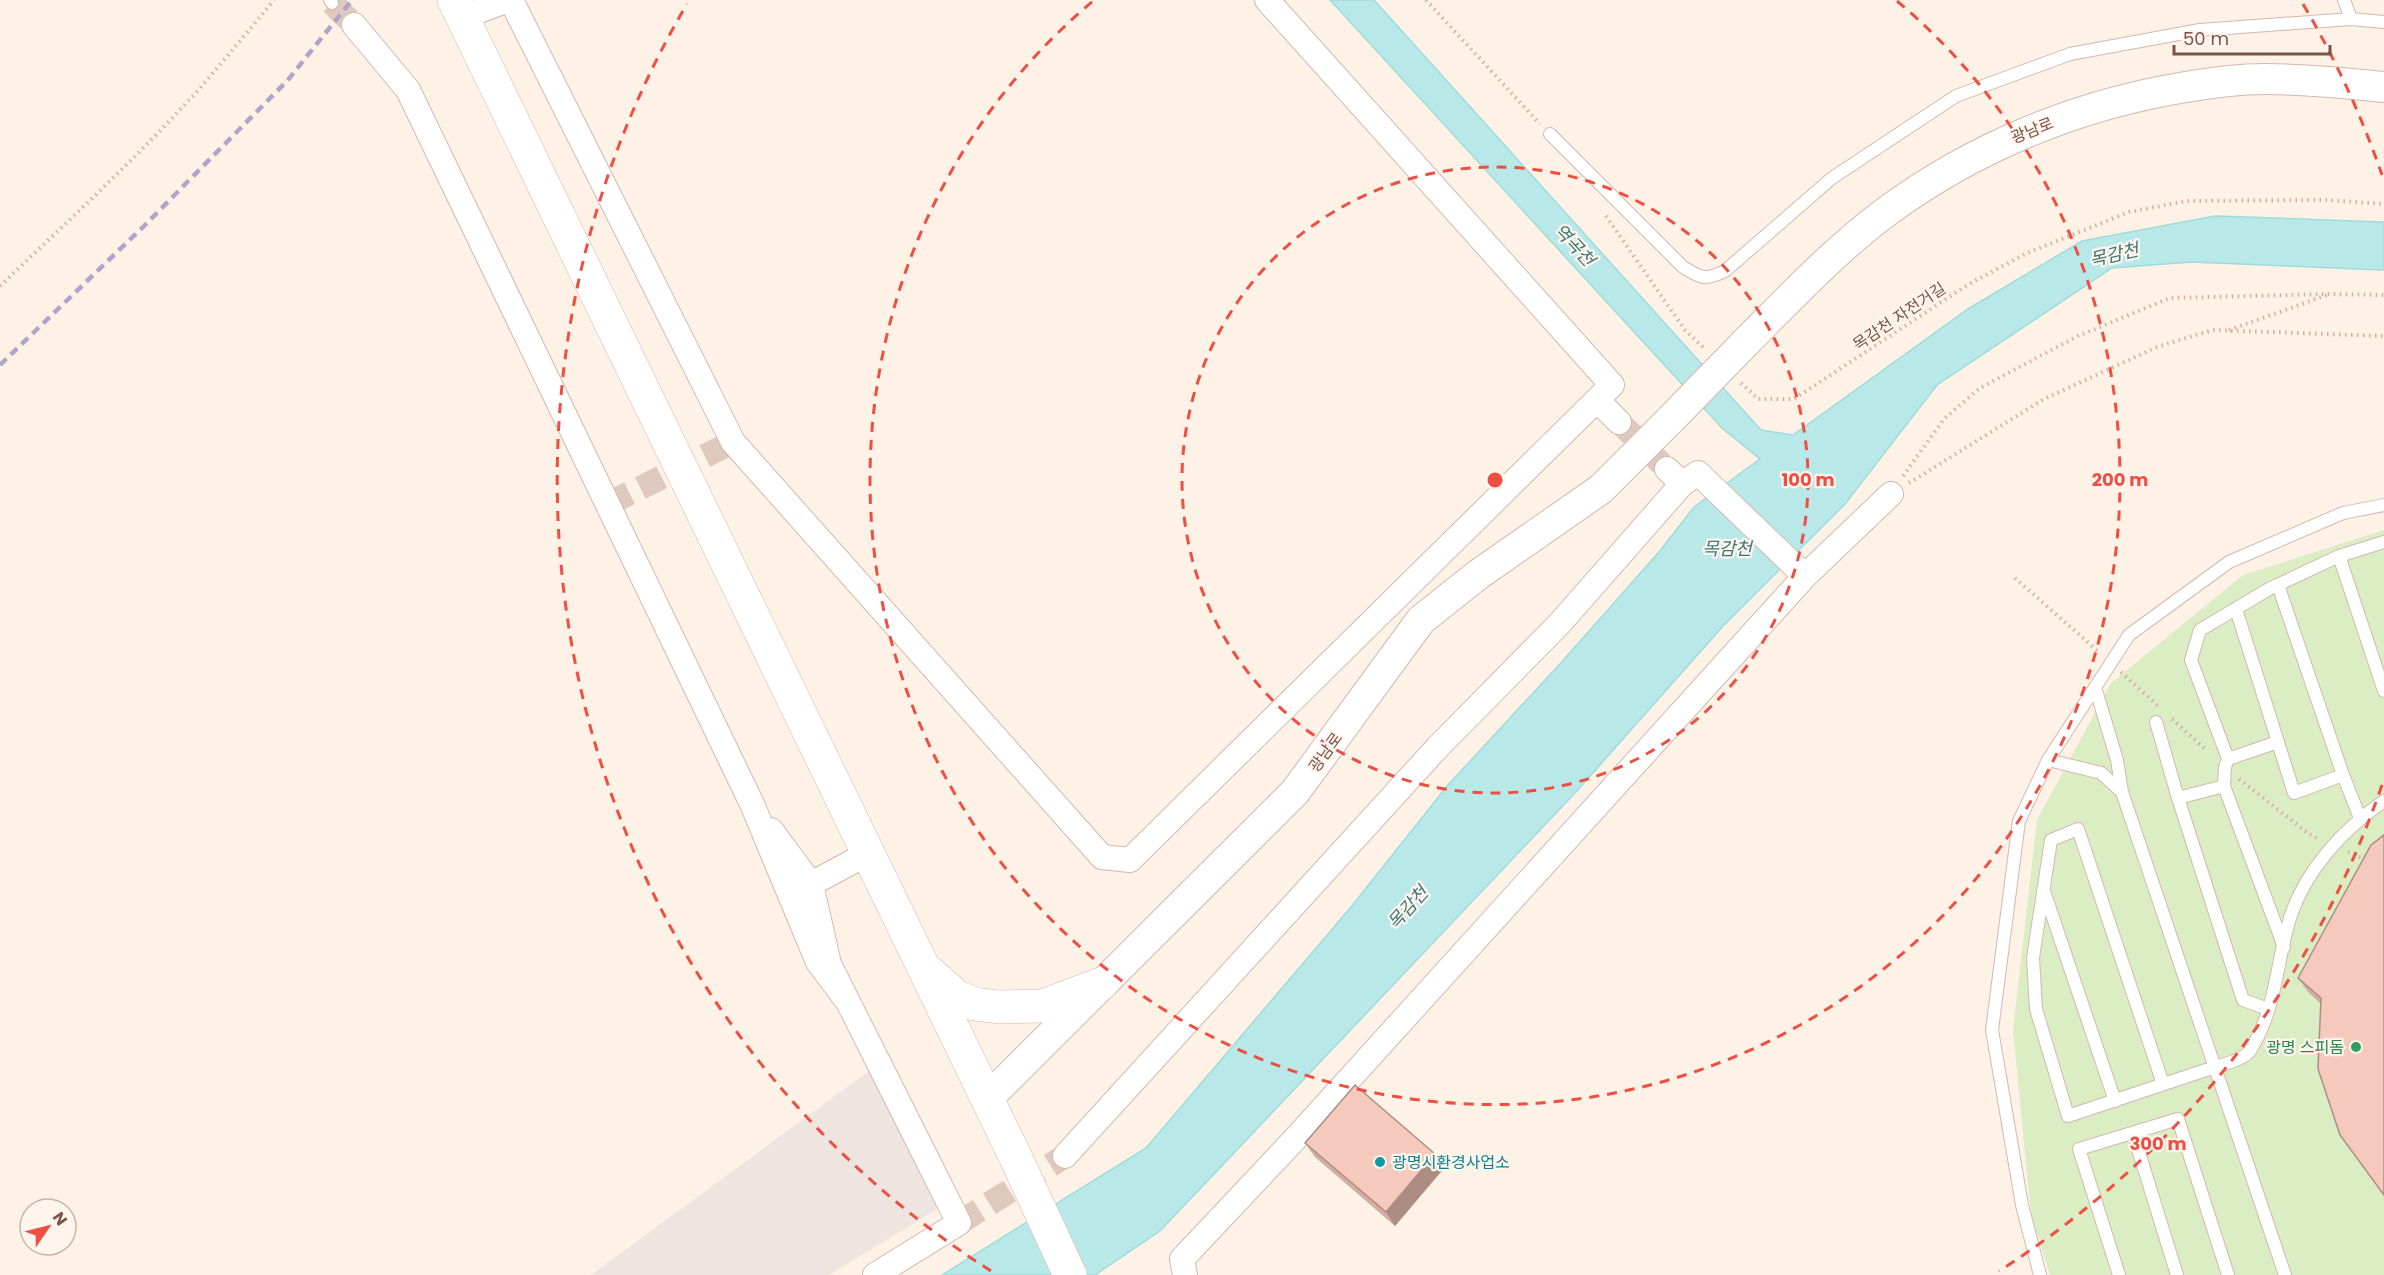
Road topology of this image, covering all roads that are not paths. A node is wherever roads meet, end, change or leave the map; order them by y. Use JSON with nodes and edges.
{"nodes":[{"id":1,"x":510,"y":0,"type":"edge"},
{"id":2,"x":1267,"y":0,"type":"edge"},
{"id":3,"x":2344,"y":0,"type":"edge"},
{"id":4,"x":459,"y":8,"type":"edge"},
{"id":5,"x":2351,"y":19,"type":"junction"},
{"id":6,"x":2384,"y":22,"type":"edge"},
{"id":7,"x":354,"y":25,"type":"tunnel mouth"},
{"id":8,"x":2384,"y":87,"type":"edge"},
{"id":9,"x":1550,"y":134,"type":"road end"},
{"id":10,"x":1597,"y":400,"type":"junction"},
{"id":11,"x":1619,"y":422,"type":"tunnel mouth"},
{"id":12,"x":1891,"y":494,"type":"road end"},
{"id":13,"x":2384,"y":505,"type":"edge"},
{"id":14,"x":2384,"y":542,"type":"edge"},
{"id":15,"x":2339,"y":556,"type":"junction"},
{"id":16,"x":1805,"y":576,"type":"junction"},
{"id":17,"x":2278,"y":585,"type":"junction"},
{"id":18,"x":2236,"y":609,"type":"junction"},
{"id":19,"x":2095,"y":687,"type":"junction"},
{"id":20,"x":2384,"y":691,"type":"edge"},
{"id":21,"x":2156,"y":722,"type":"dead end"},
{"id":22,"x":2278,"y":742,"type":"junction"},
{"id":23,"x":2048,"y":760,"type":"junction"},
{"id":24,"x":2226,"y":763,"type":"junction"},
{"id":25,"x":2343,"y":775,"type":"junction"},
{"id":26,"x":2224,"y":786,"type":"junction"},
{"id":27,"x":2122,"y":792,"type":"junction"},
{"id":28,"x":2178,"y":798,"type":"junction"},
{"id":29,"x":2384,"y":801,"type":"edge"},
{"id":30,"x":752,"y":804,"type":"junction"},
{"id":31,"x":2360,"y":818,"type":"junction"},
{"id":32,"x":867,"y":854,"type":"junction"},
{"id":33,"x":811,"y":884,"type":"junction"},
{"id":34,"x":2044,"y":889,"type":"junction"},
{"id":35,"x":2284,"y":948,"type":"junction"},
{"id":36,"x":921,"y":964,"type":"junction"},
{"id":37,"x":1101,"y":984,"type":"junction"},
{"id":38,"x":848,"y":1002,"type":"junction"},
{"id":39,"x":2268,"y":1009,"type":"junction"},
{"id":40,"x":2215,"y":1067,"type":"junction"},
{"id":41,"x":2163,"y":1084,"type":"junction"},
{"id":42,"x":987,"y":1099,"type":"junction"},
{"id":43,"x":2115,"y":1101,"type":"junction"},
{"id":44,"x":2133,"y":1133,"type":"junction"},
{"id":45,"x":1065,"y":1155,"type":"tunnel mouth"},
{"id":46,"x":875,"y":1275,"type":"edge"},
{"id":47,"x":1070,"y":1275,"type":"edge"},
{"id":48,"x":1185,"y":1275,"type":"edge"},
{"id":49,"x":2040,"y":1275,"type":"edge"},
{"id":50,"x":2119,"y":1275,"type":"edge"},
{"id":51,"x":2177,"y":1275,"type":"edge"},
{"id":52,"x":2228,"y":1275,"type":"edge"},
{"id":53,"x":2285,"y":1275,"type":"edge"}],
"edges":[{"from":1,"to":4,"type":"street"},
{"from":1,"to":10,"type":"street"},
{"from":2,"to":10,"type":"street"},
{"from":3,"to":5,"type":"lane"},
{"from":4,"to":32,"type":"main road"},
{"from":5,"to":6,"type":"lane"},
{"from":5,"to":9,"type":"lane"},
{"from":7,"to":30,"type":"street"},
{"from":8,"to":37,"type":"street","name":"광남로","bridge":true},
{"from":10,"to":11,"type":"street"},
{"from":12,"to":16,"type":"street"},
{"from":13,"to":19,"type":"lane"},
{"from":14,"to":15,"type":"lane"},
{"from":15,"to":17,"type":"lane"},
{"from":15,"to":20,"type":"lane"},
{"from":16,"to":45,"type":"street"},
{"from":16,"to":48,"type":"street"},
{"from":17,"to":18,"type":"lane"},
{"from":17,"to":25,"type":"lane"},
{"from":18,"to":22,"type":"lane"},
{"from":18,"to":24,"type":"lane"},
{"from":19,"to":23,"type":"lane"},
{"from":19,"to":27,"type":"lane"},
{"from":21,"to":28,"type":"lane"},
{"from":22,"to":24,"type":"lane"},
{"from":22,"to":25,"type":"lane"},
{"from":23,"to":27,"type":"lane"},
{"from":23,"to":49,"type":"lane"},
{"from":24,"to":26,"type":"lane"},
{"from":25,"to":31,"type":"lane"},
{"from":26,"to":28,"type":"lane"},
{"from":26,"to":35,"type":"lane"},
{"from":27,"to":40,"type":"lane"},
{"from":28,"to":39,"type":"lane"},
{"from":29,"to":31,"type":"lane"},
{"from":30,"to":33,"type":"street"},
{"from":30,"to":38,"type":"street"},
{"from":31,"to":35,"type":"lane"},
{"from":32,"to":33,"type":"street"},
{"from":32,"to":36,"type":"main road"},
{"from":33,"to":38,"type":"street"},
{"from":34,"to":41,"type":"lane"},
{"from":34,"to":43,"type":"lane"},
{"from":34,"to":43,"type":"lane"},
{"from":35,"to":39,"type":"lane"},
{"from":36,"to":37,"type":"main road"},
{"from":36,"to":42,"type":"main road"},
{"from":37,"to":42,"type":"street","name":"광남로"},
{"from":38,"to":46,"type":"street"},
{"from":39,"to":40,"type":"lane"},
{"from":40,"to":41,"type":"lane"},
{"from":40,"to":53,"type":"lane"},
{"from":41,"to":43,"type":"lane"},
{"from":42,"to":47,"type":"main road","bridge":true},
{"from":44,"to":50,"type":"lane"},
{"from":44,"to":51,"type":"lane"},
{"from":44,"to":52,"type":"lane"}]}
